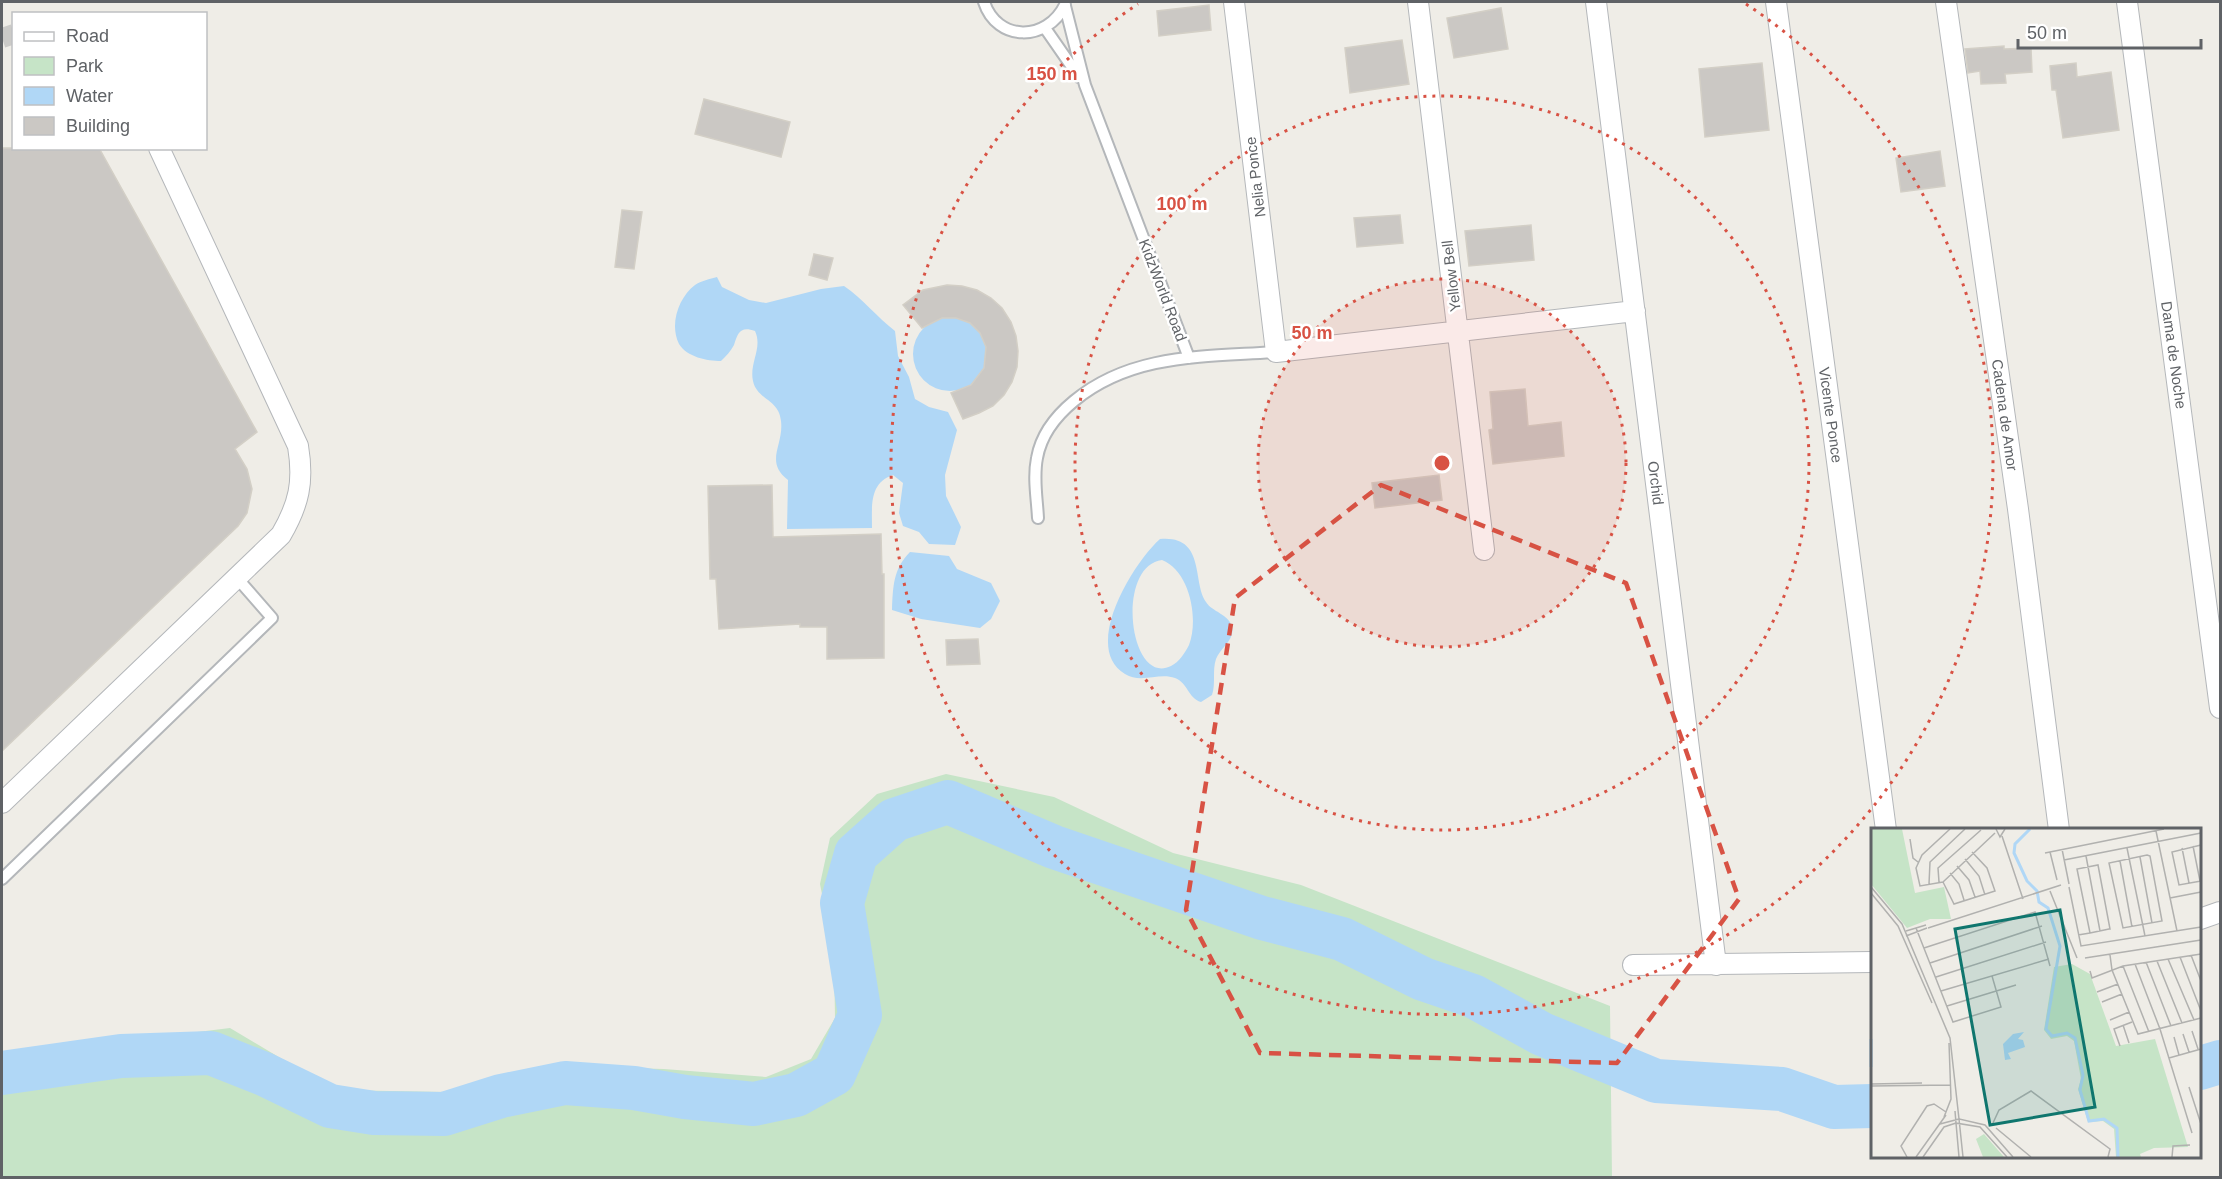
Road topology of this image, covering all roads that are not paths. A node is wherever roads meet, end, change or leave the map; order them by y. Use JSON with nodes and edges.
{"nodes":[{"id":1,"x":984,"y":2,"type":"edge"},
{"id":2,"x":1234,"y":2,"type":"edge"},
{"id":3,"x":1418,"y":2,"type":"edge"},
{"id":4,"x":1596,"y":2,"type":"edge"},
{"id":5,"x":1776,"y":2,"type":"edge"},
{"id":6,"x":1946,"y":2,"type":"edge"},
{"id":7,"x":2127,"y":2,"type":"edge"},
{"id":8,"x":1065,"y":4,"type":"edge"},
{"id":9,"x":1045,"y":28,"type":"junction"},
{"id":10,"x":1085,"y":85,"type":"junction"},
{"id":11,"x":160,"y":150,"type":"edge"},
{"id":12,"x":1635,"y":311,"type":"junction"},
{"id":13,"x":1458,"y":331,"type":"junction"},
{"id":14,"x":1276,"y":352,"type":"junction"},
{"id":15,"x":1190,"y":358,"type":"junction"},
{"id":16,"x":1038,"y":518,"type":"dead end"},
{"id":17,"x":1484,"y":550,"type":"dead end"},
{"id":18,"x":237,"y":578,"type":"junction"},
{"id":19,"x":2220,"y":708,"type":"edge"},
{"id":20,"x":2,"y":803,"type":"edge"},
{"id":21,"x":1886,"y":828,"type":"edge"},
{"id":22,"x":2059,"y":828,"type":"edge"},
{"id":23,"x":2,"y":879,"type":"edge"},
{"id":24,"x":2220,"y":912,"type":"edge"},
{"id":25,"x":2201,"y":918,"type":"edge"},
{"id":26,"x":1871,"y":962,"type":"edge"},
{"id":27,"x":1633,"y":965,"type":"dead end"},
{"id":28,"x":1716,"y":965,"type":"junction"}],
"edges":[{"from":1,"to":9,"type":"lane"},
{"from":2,"to":14,"type":"street","name":"Nelia Ponce"},
{"from":3,"to":13,"type":"street","name":"Yellow Bell"},
{"from":4,"to":12,"type":"street","name":"Orchid"},
{"from":5,"to":21,"type":"street","name":"Vicente Ponce"},
{"from":6,"to":22,"type":"street","name":"Cadena de Amor"},
{"from":7,"to":19,"type":"street","name":"Dama de Noche"},
{"from":8,"to":9,"type":"lane"},
{"from":8,"to":10,"type":"lane","name":"KidzWorld Road"},
{"from":9,"to":10,"type":"lane","name":"KidzWorld Road"},
{"from":10,"to":15,"type":"lane","name":"KidzWorld Road"},
{"from":11,"to":18,"type":"street"},
{"from":12,"to":13,"type":"street"},
{"from":12,"to":28,"type":"street","name":"Orchid"},
{"from":13,"to":14,"type":"street"},
{"from":13,"to":17,"type":"street","name":"Yellow Bell"},
{"from":14,"to":15,"type":"lane"},
{"from":15,"to":16,"type":"lane","name":"KidzWorld Road"},
{"from":18,"to":20,"type":"street"},
{"from":18,"to":23,"type":"lane"},
{"from":24,"to":25,"type":"street"},
{"from":26,"to":28,"type":"street"},
{"from":27,"to":28,"type":"street"}]}
